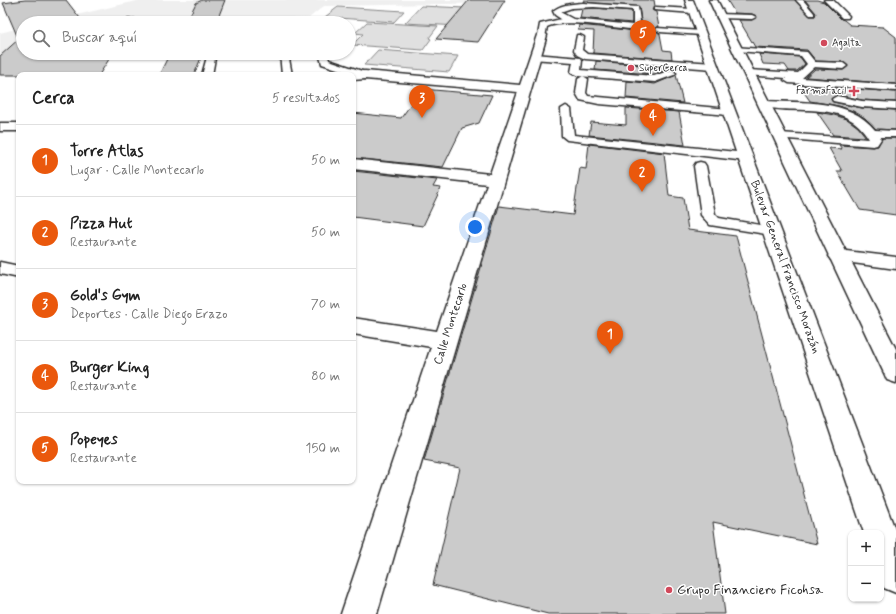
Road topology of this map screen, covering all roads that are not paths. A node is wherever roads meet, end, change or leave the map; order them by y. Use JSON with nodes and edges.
{"nodes":[{"id":1,"x":713,"y":0,"type":"edge"},
{"id":2,"x":799,"y":0,"type":"edge"},
{"id":3,"x":827,"y":0,"type":"edge"},
{"id":4,"x":691,"y":6,"type":"edge"},
{"id":5,"x":656,"y":9,"type":"dead end"},
{"id":6,"x":812,"y":14,"type":"dead end"},
{"id":7,"x":720,"y":16,"type":"junction"},
{"id":8,"x":846,"y":16,"type":"dead end"},
{"id":9,"x":752,"y":17,"type":"dead end"},
{"id":10,"x":571,"y":21,"type":"junction"},
{"id":11,"x":665,"y":22,"type":"junction"},
{"id":12,"x":701,"y":33,"type":"junction"},
{"id":13,"x":542,"y":34,"type":"joint"},
{"id":14,"x":580,"y":37,"type":"dead end"},
{"id":15,"x":737,"y":50,"type":"junction"},
{"id":16,"x":804,"y":54,"type":"junction"},
{"id":17,"x":819,"y":55,"type":"dead end"},
{"id":18,"x":535,"y":57,"type":"junction"},
{"id":19,"x":211,"y":60,"type":"edge"},
{"id":20,"x":285,"y":60,"type":"edge"},
{"id":21,"x":325,"y":60,"type":"edge"},
{"id":22,"x":798,"y":63,"type":"junction"},
{"id":23,"x":812,"y":64,"type":"junction"},
{"id":24,"x":713,"y":66,"type":"junction"},
{"id":25,"x":843,"y":66,"type":"dead end"},
{"id":26,"x":209,"y":72,"type":"edge"},
{"id":27,"x":287,"y":72,"type":"edge"},
{"id":28,"x":351,"y":72,"type":"edge"},
{"id":29,"x":671,"y":73,"type":"dead end"},
{"id":30,"x":359,"y":75,"type":"edge"},
{"id":31,"x":583,"y":79,"type":"dead end"},
{"id":32,"x":824,"y":83,"type":"junction"},
{"id":33,"x":758,"y":88,"type":"junction"},
{"id":34,"x":896,"y":88,"type":"edge"},
{"id":35,"x":525,"y":89,"type":"junction"},
{"id":36,"x":824,"y":98,"type":"dead end"},
{"id":37,"x":837,"y":99,"type":"junction"},
{"id":38,"x":896,"y":106,"type":"edge"},
{"id":39,"x":566,"y":109,"type":"dead end"},
{"id":40,"x":729,"y":112,"type":"junction"},
{"id":41,"x":0,"y":127,"type":"edge"},
{"id":42,"x":16,"y":127,"type":"edge"},
{"id":43,"x":872,"y":132,"type":"junction"},
{"id":44,"x":896,"y":134,"type":"edge"},
{"id":45,"x":789,"y":145,"type":"junction"},
{"id":46,"x":746,"y":157,"type":"junction"},
{"id":47,"x":356,"y":164,"type":"edge"},
{"id":48,"x":700,"y":166,"type":"dead end"},
{"id":49,"x":496,"y":180,"type":"junction"},
{"id":50,"x":772,"y":231,"type":"junction"},
{"id":51,"x":838,"y":256,"type":"junction"},
{"id":52,"x":896,"y":263,"type":"edge"},
{"id":53,"x":0,"y":268,"type":"edge"},
{"id":54,"x":16,"y":271,"type":"edge"},
{"id":55,"x":356,"y":326,"type":"edge"},
{"id":56,"x":445,"y":341,"type":"junction"},
{"id":57,"x":896,"y":373,"type":"edge"},
{"id":58,"x":880,"y":530,"type":"edge"},
{"id":59,"x":884,"y":542,"type":"edge"},
{"id":60,"x":896,"y":576,"type":"edge"},
{"id":61,"x":359,"y":614,"type":"edge"}],
"edges":[{"from":1,"to":7,"type":"main road"},
{"from":2,"to":6,"type":"lane"},
{"from":3,"to":8,"type":"lane"},
{"from":4,"to":11,"type":"lane"},
{"from":4,"to":12,"type":"main road","name":"Bulevar General Francisco Morazán"},
{"from":5,"to":11,"type":"lane"},
{"from":7,"to":9,"type":"lane"},
{"from":7,"to":15,"type":"main road"},
{"from":10,"to":10,"type":"lane"},
{"from":10,"to":13,"type":"lane"},
{"from":11,"to":12,"type":"lane"},
{"from":12,"to":24,"type":"main road","name":"Bulevar General Francisco Morazán"},
{"from":13,"to":18,"type":"main road","name":"Calle Montecarlo"},
{"from":14,"to":24,"type":"lane"},
{"from":15,"to":22,"type":"lane"},
{"from":15,"to":33,"type":"main road"},
{"from":16,"to":17,"type":"lane"},
{"from":16,"to":22,"type":"lane"},
{"from":16,"to":23,"type":"lane"},
{"from":18,"to":29,"type":"lane"},
{"from":18,"to":35,"type":"main road","name":"Calle Montecarlo"},
{"from":19,"to":26,"type":"lane"},
{"from":20,"to":27,"type":"lane"},
{"from":21,"to":28,"type":"lane"},
{"from":22,"to":23,"type":"lane"},
{"from":22,"to":33,"type":"lane"},
{"from":23,"to":25,"type":"lane"},
{"from":24,"to":40,"type":"main road","name":"Bulevar General Francisco Morazán"},
{"from":30,"to":35,"type":"main road"},
{"from":31,"to":40,"type":"lane"},
{"from":32,"to":33,"type":"lane"},
{"from":32,"to":34,"type":"lane"},
{"from":32,"to":37,"type":"lane"},
{"from":33,"to":43,"type":"lane"},
{"from":33,"to":45,"type":"main road"},
{"from":35,"to":49,"type":"main road","name":"Calle Montecarlo"},
{"from":36,"to":37,"type":"lane"},
{"from":37,"to":38,"type":"lane"},
{"from":39,"to":46,"type":"lane"},
{"from":40,"to":46,"type":"main road","name":"Bulevar General Francisco Morazán"},
{"from":41,"to":42,"type":"main road"},
{"from":43,"to":44,"type":"lane"},
{"from":43,"to":45,"type":"lane"},
{"from":45,"to":51,"type":"main road"},
{"from":46,"to":50,"type":"main road","name":"Bulevar General Francisco Morazán"},
{"from":47,"to":49,"type":"main road"},
{"from":48,"to":50,"type":"lane"},
{"from":49,"to":56,"type":"main road","name":"Calle Montecarlo"},
{"from":50,"to":58,"type":"main road","name":"Bulevar General Francisco Morazán"},
{"from":51,"to":52,"type":"main road"},
{"from":51,"to":57,"type":"main road"},
{"from":53,"to":54,"type":"main road"},
{"from":55,"to":56,"type":"main road"},
{"from":56,"to":61,"type":"main road","name":"Calle Montecarlo"},
{"from":59,"to":60,"type":"main road","name":"Bulevar General Francisco Morazán"}]}
